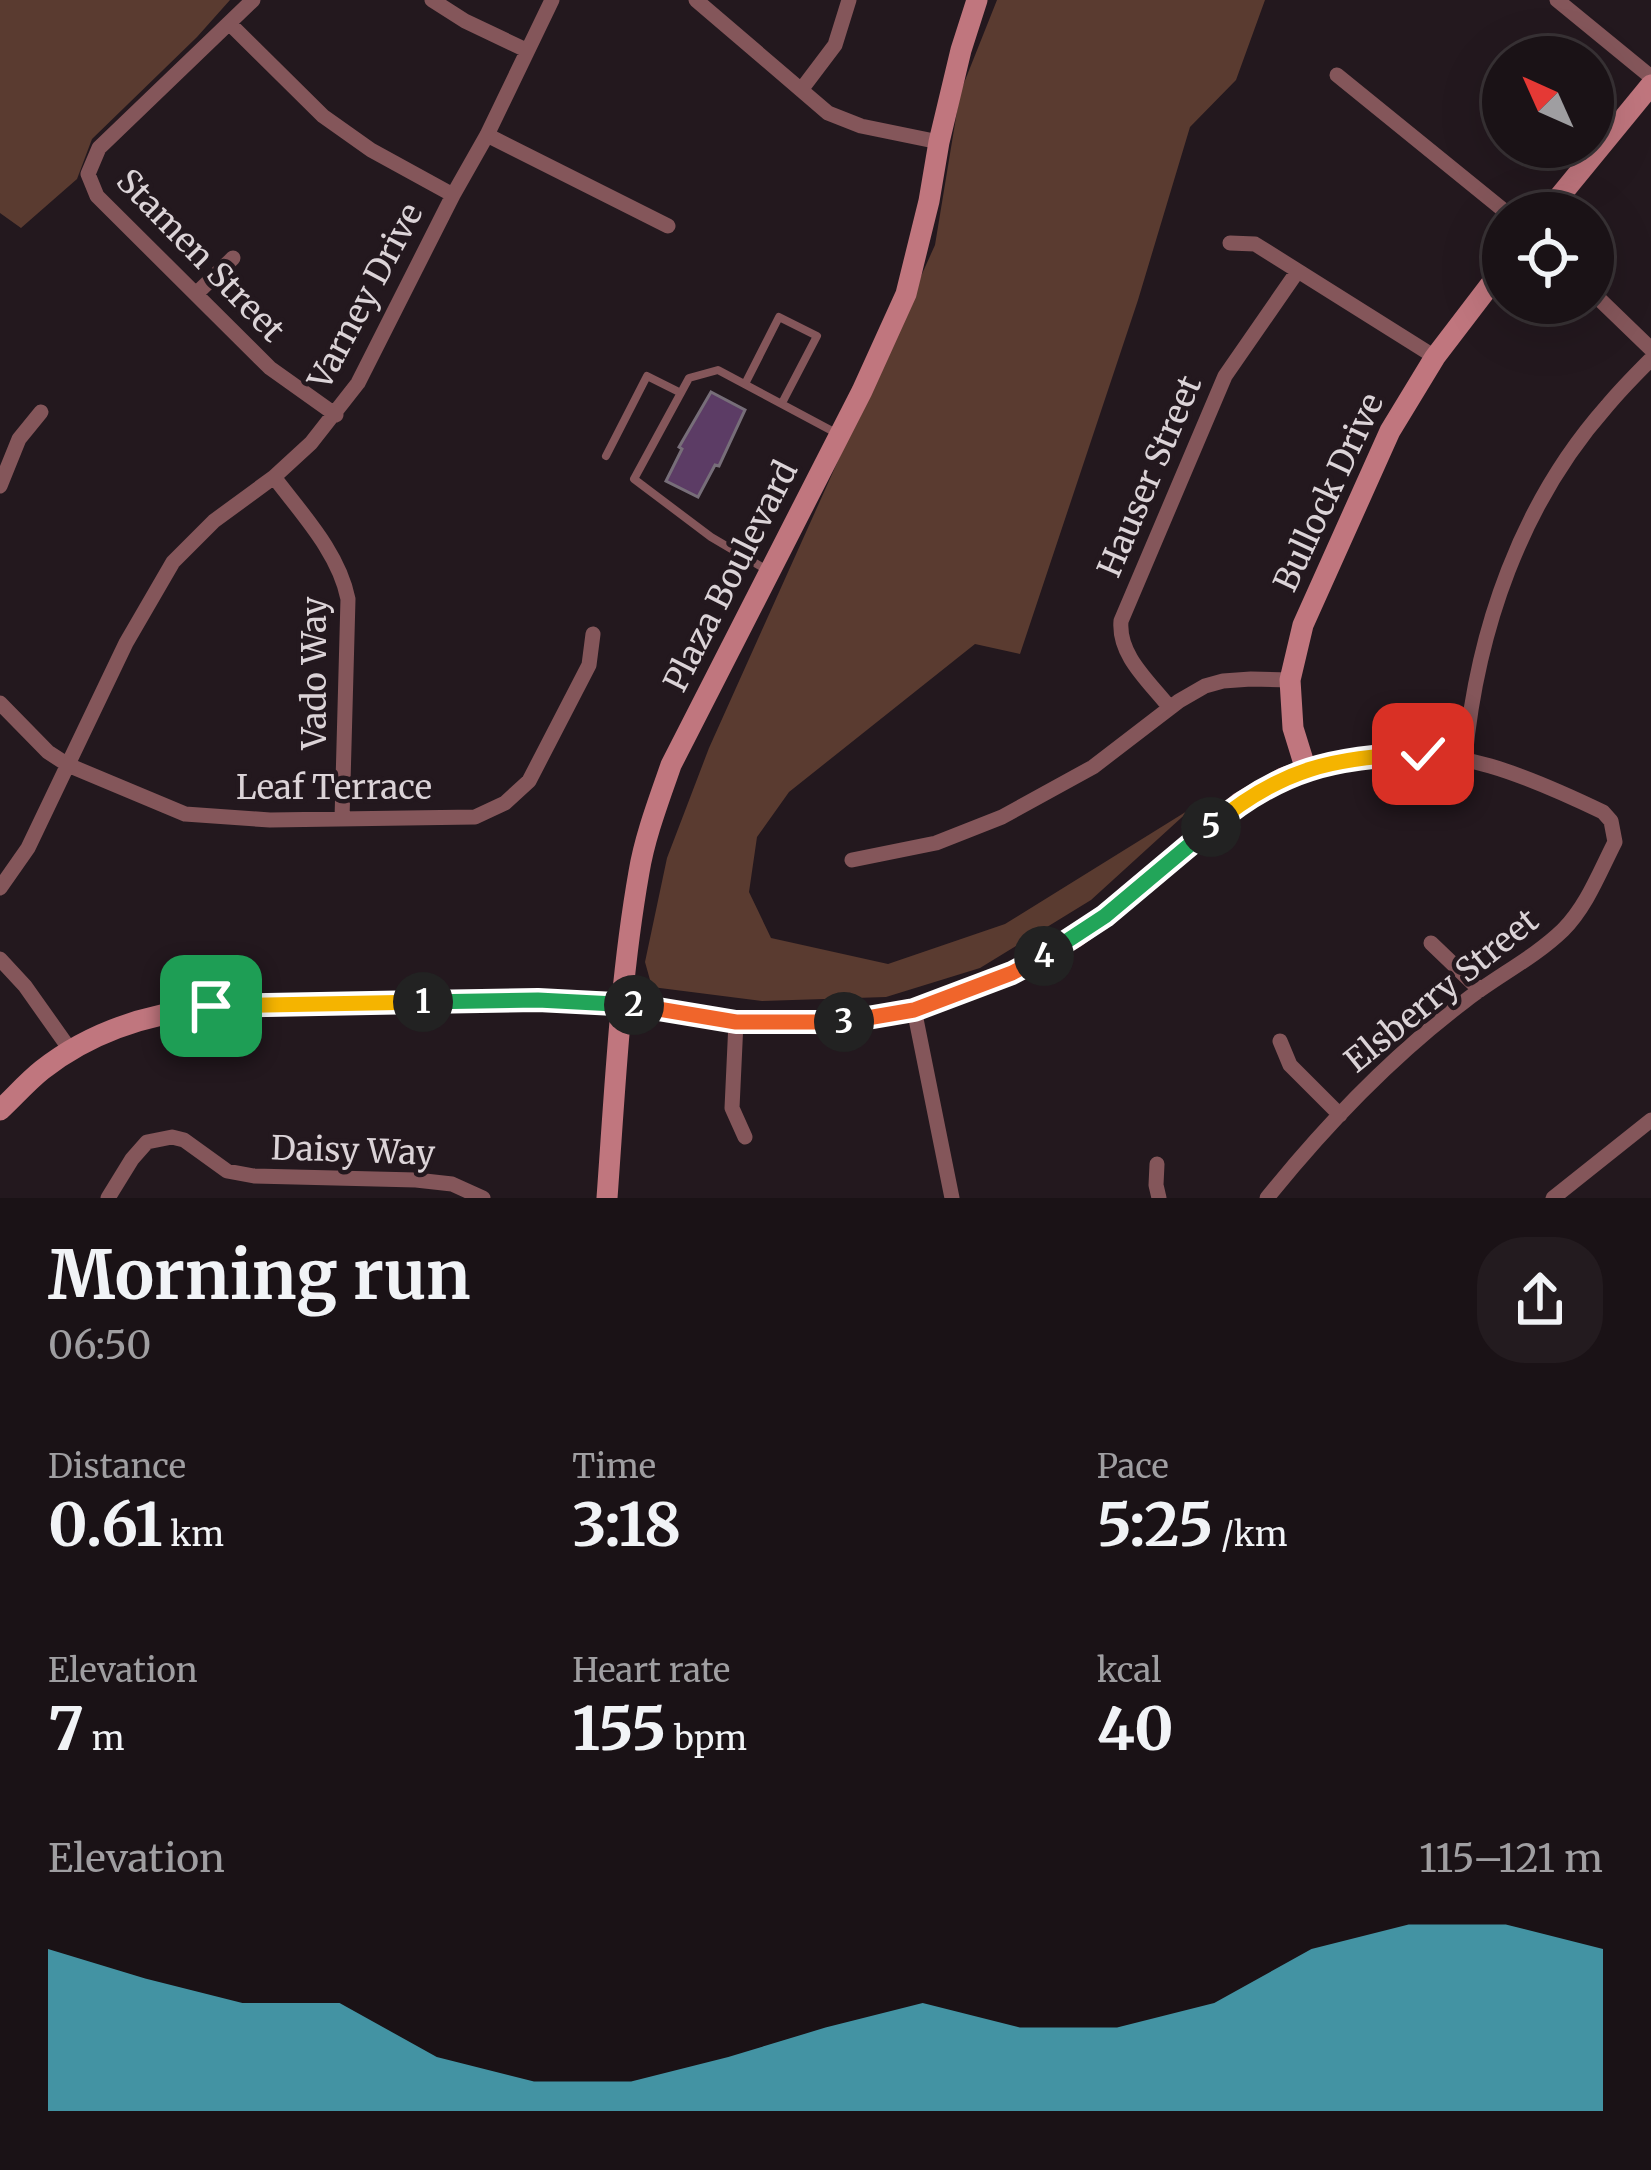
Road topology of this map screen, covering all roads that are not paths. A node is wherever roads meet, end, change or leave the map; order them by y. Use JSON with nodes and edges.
{"nodes":[{"id":1,"x":253,"y":0,"type":"edge"},
{"id":2,"x":432,"y":0,"type":"edge"},
{"id":3,"x":552,"y":0,"type":"edge"},
{"id":4,"x":696,"y":0,"type":"edge"},
{"id":5,"x":849,"y":0,"type":"edge"},
{"id":6,"x":977,"y":0,"type":"edge"},
{"id":7,"x":1557,"y":0,"type":"edge"},
{"id":8,"x":229,"y":23,"type":"junction"},
{"id":9,"x":526,"y":50,"type":"junction"},
{"id":10,"x":1337,"y":75,"type":"dead end"},
{"id":11,"x":1651,"y":81,"type":"edge"},
{"id":12,"x":801,"y":91,"type":"junction"},
{"id":13,"x":487,"y":135,"type":"junction"},
{"id":14,"x":939,"y":142,"type":"junction"},
{"id":15,"x":1563,"y":192,"type":"edge"},
{"id":16,"x":1482,"y":193,"type":"edge"},
{"id":17,"x":453,"y":195,"type":"junction"},
{"id":18,"x":668,"y":226,"type":"dead end"},
{"id":19,"x":1230,"y":243,"type":"dead end"},
{"id":20,"x":233,"y":258,"type":"dead end"},
{"id":21,"x":1297,"y":272,"type":"junction"},
{"id":22,"x":196,"y":294,"type":"junction"},
{"id":23,"x":1482,"y":295,"type":"edge"},
{"id":24,"x":1614,"y":313,"type":"edge"},
{"id":25,"x":1651,"y":349,"type":"edge"},
{"id":26,"x":1435,"y":356,"type":"junction"},
{"id":27,"x":1651,"y":359,"type":"edge"},
{"id":28,"x":746,"y":384,"type":"junction"},
{"id":29,"x":681,"y":393,"type":"junction"},
{"id":30,"x":782,"y":403,"type":"junction"},
{"id":31,"x":41,"y":412,"type":"dead end"},
{"id":32,"x":336,"y":415,"type":"junction"},
{"id":33,"x":839,"y":435,"type":"junction"},
{"id":34,"x":606,"y":456,"type":"dead end"},
{"id":35,"x":274,"y":477,"type":"junction"},
{"id":36,"x":0,"y":486,"type":"edge"},
{"id":37,"x":768,"y":571,"type":"junction"},
{"id":38,"x":592,"y":634,"type":"dead end"},
{"id":39,"x":1290,"y":680,"type":"junction"},
{"id":40,"x":0,"y":704,"type":"edge"},
{"id":41,"x":1171,"y":708,"type":"junction"},
{"id":42,"x":1466,"y":758,"type":"junction"},
{"id":43,"x":68,"y":765,"type":"junction"},
{"id":44,"x":1306,"y":770,"type":"junction"},
{"id":45,"x":342,"y":819,"type":"junction"},
{"id":46,"x":852,"y":860,"type":"dead end"},
{"id":47,"x":0,"y":888,"type":"edge"},
{"id":48,"x":1431,"y":943,"type":"dead end"},
{"id":49,"x":0,"y":958,"type":"edge"},
{"id":50,"x":1480,"y":990,"type":"junction"},
{"id":51,"x":622,"y":1003,"type":"junction"},
{"id":52,"x":914,"y":1010,"type":"junction"},
{"id":53,"x":736,"y":1022,"type":"junction"},
{"id":54,"x":1280,"y":1041,"type":"dead end"},
{"id":55,"x":71,"y":1051,"type":"junction"},
{"id":56,"x":0,"y":1110,"type":"edge"},
{"id":57,"x":1340,"y":1114,"type":"junction"},
{"id":58,"x":1651,"y":1120,"type":"edge"},
{"id":59,"x":745,"y":1137,"type":"dead end"},
{"id":60,"x":1157,"y":1164,"type":"dead end"},
{"id":61,"x":286,"y":1178,"type":"junction"},
{"id":62,"x":108,"y":1198,"type":"edge"},
{"id":63,"x":287,"y":1198,"type":"edge"},
{"id":64,"x":483,"y":1198,"type":"edge"},
{"id":65,"x":607,"y":1198,"type":"edge"},
{"id":66,"x":952,"y":1198,"type":"edge"},
{"id":67,"x":1160,"y":1198,"type":"edge"},
{"id":68,"x":1268,"y":1198,"type":"edge"},
{"id":69,"x":1552,"y":1198,"type":"edge"}],
"edges":[{"from":1,"to":8,"type":"street"},
{"from":2,"to":9,"type":"street"},
{"from":3,"to":9,"type":"street","name":"Varney Drive"},
{"from":4,"to":12,"type":"street"},
{"from":5,"to":12,"type":"street"},
{"from":6,"to":14,"type":"main road","name":"Plaza Boulevard"},
{"from":7,"to":11,"type":"street"},
{"from":8,"to":17,"type":"street"},
{"from":8,"to":22,"type":"street","name":"Stamen Street"},
{"from":9,"to":13,"type":"street","name":"Varney Drive"},
{"from":10,"to":16,"type":"street"},
{"from":11,"to":15,"type":"main road"},
{"from":12,"to":14,"type":"street"},
{"from":13,"to":17,"type":"street","name":"Varney Drive"},
{"from":13,"to":18,"type":"street"},
{"from":14,"to":33,"type":"main road","name":"Plaza Boulevard"},
{"from":17,"to":32,"type":"street","name":"Varney Drive"},
{"from":19,"to":21,"type":"street"},
{"from":20,"to":22,"type":"street"},
{"from":21,"to":26,"type":"street"},
{"from":21,"to":41,"type":"street","name":"Hauser Street"},
{"from":22,"to":32,"type":"street","name":"Stamen Street"},
{"from":23,"to":26,"type":"main road","name":"Bullock Drive"},
{"from":24,"to":25,"type":"street"},
{"from":26,"to":39,"type":"main road","name":"Bullock Drive"},
{"from":27,"to":42,"type":"street"},
{"from":28,"to":29,"type":"lane"},
{"from":28,"to":30,"type":"lane"},
{"from":28,"to":30,"type":"lane"},
{"from":29,"to":34,"type":"lane"},
{"from":29,"to":37,"type":"lane"},
{"from":30,"to":33,"type":"lane"},
{"from":31,"to":36,"type":"street"},
{"from":32,"to":35,"type":"street","name":"Varney Drive"},
{"from":33,"to":37,"type":"main road","name":"Plaza Boulevard"},
{"from":35,"to":43,"type":"street","name":"Varney Drive"},
{"from":35,"to":45,"type":"street","name":"Vado Way"},
{"from":37,"to":51,"type":"main road","name":"Plaza Boulevard"},
{"from":38,"to":45,"type":"street","name":"Leaf Terrace"},
{"from":39,"to":41,"type":"street"},
{"from":39,"to":44,"type":"main road","name":"Bullock Drive"},
{"from":40,"to":43,"type":"street","name":"Leaf Terrace"},
{"from":41,"to":46,"type":"street"},
{"from":42,"to":44,"type":"street"},
{"from":42,"to":50,"type":"street","name":"Elsberry Street"},
{"from":43,"to":45,"type":"street","name":"Leaf Terrace"},
{"from":43,"to":47,"type":"street","name":"Varney Drive"},
{"from":44,"to":52,"type":"main road"},
{"from":48,"to":50,"type":"street"},
{"from":49,"to":55,"type":"street"},
{"from":50,"to":57,"type":"street","name":"Elsberry Street"},
{"from":51,"to":53,"type":"main road"},
{"from":51,"to":55,"type":"main road"},
{"from":51,"to":65,"type":"main road","name":"Plaza Boulevard"},
{"from":52,"to":53,"type":"main road"},
{"from":52,"to":66,"type":"street"},
{"from":53,"to":59,"type":"street"},
{"from":54,"to":57,"type":"street"},
{"from":55,"to":56,"type":"main road"},
{"from":57,"to":68,"type":"street","name":"Elsberry Street"},
{"from":58,"to":69,"type":"street"},
{"from":60,"to":67,"type":"street"},
{"from":61,"to":62,"type":"street","name":"Daisy Way"},
{"from":61,"to":63,"type":"street"},
{"from":61,"to":64,"type":"street","name":"Daisy Way"}]}
